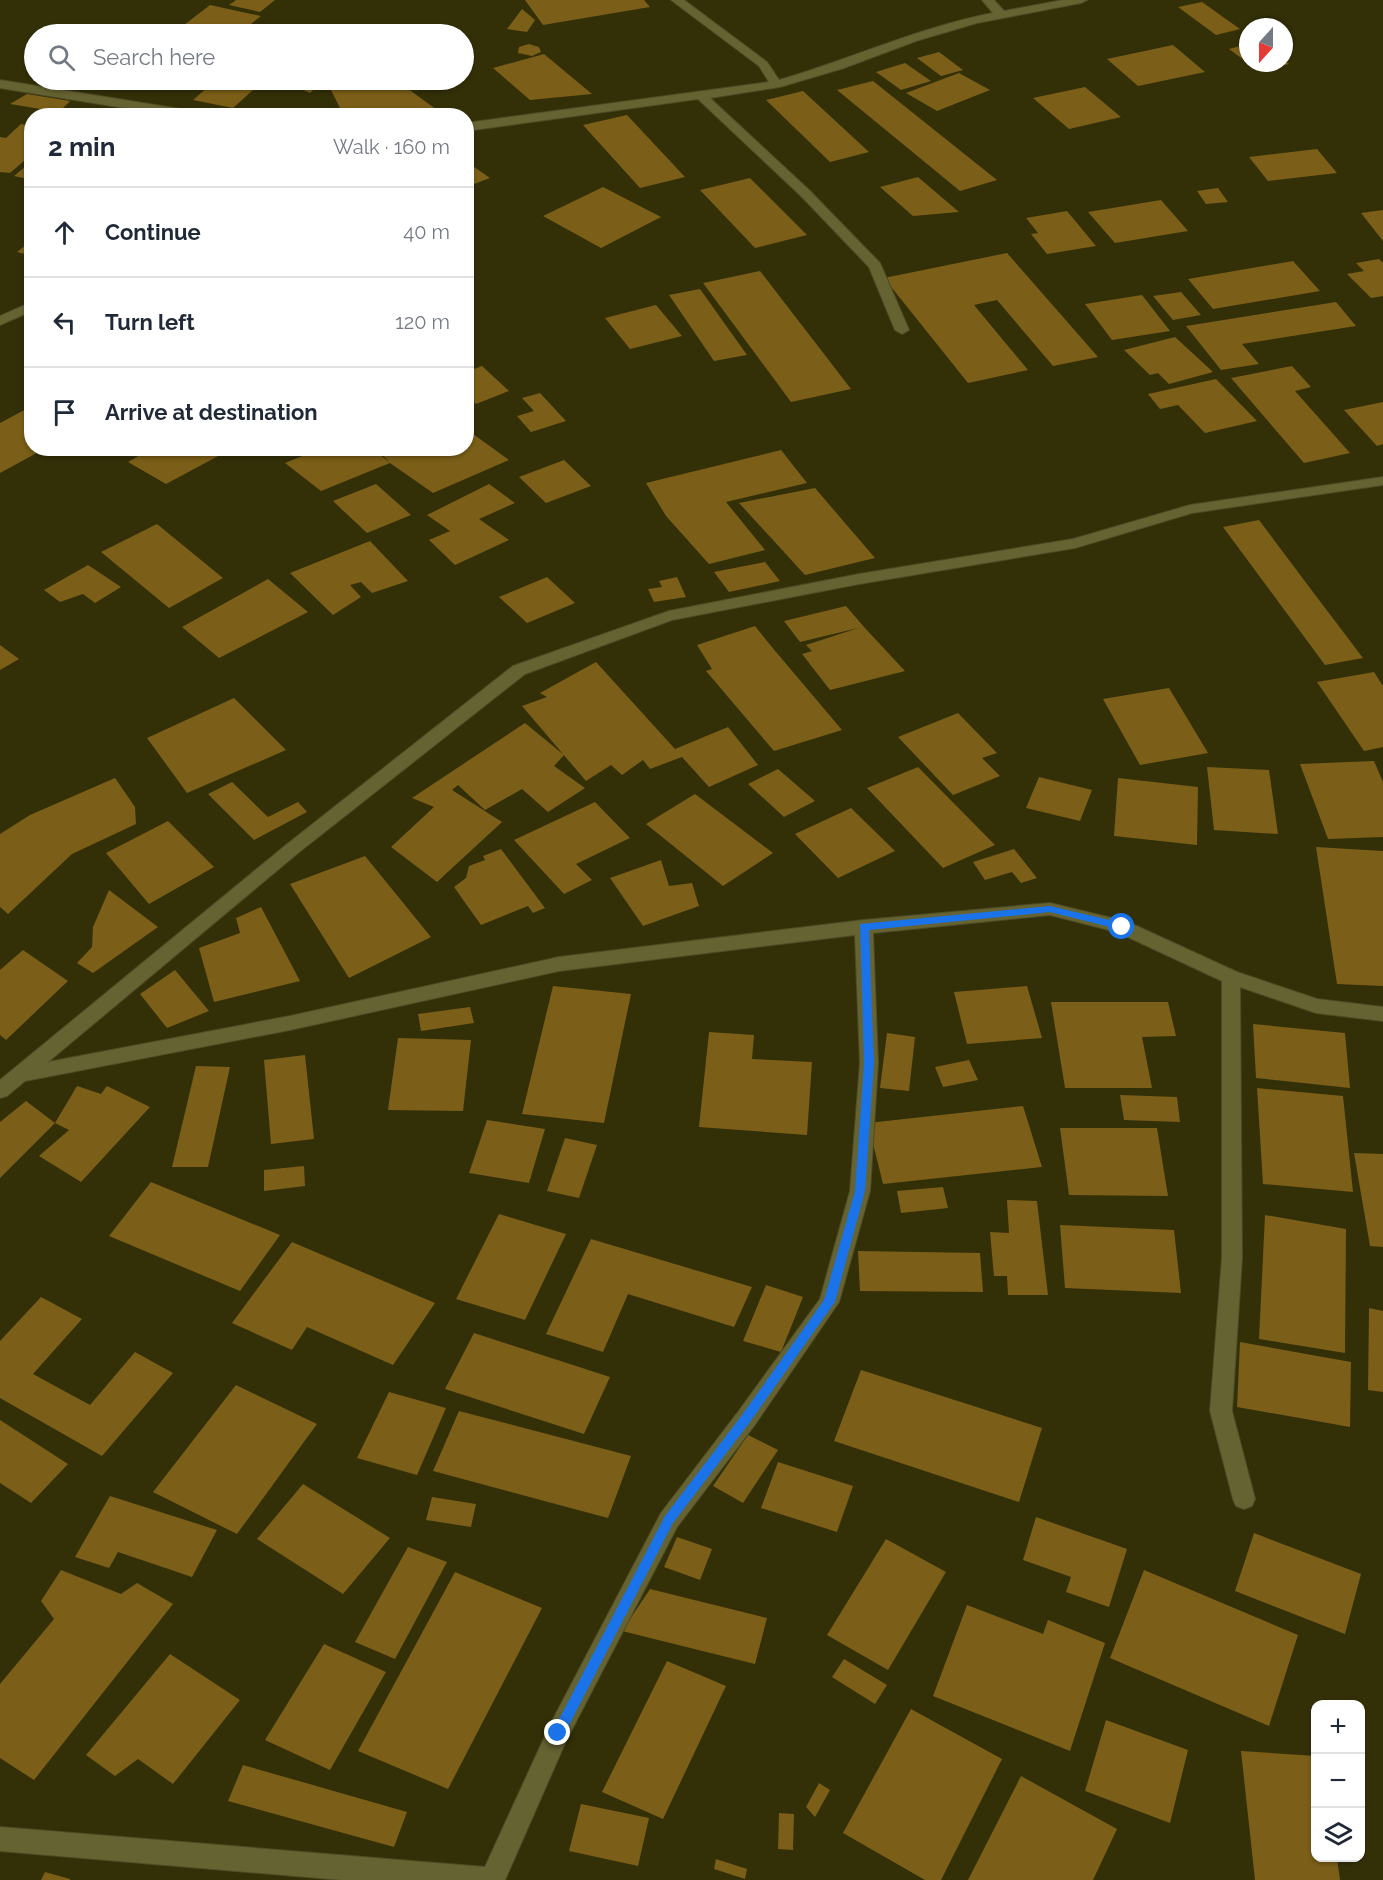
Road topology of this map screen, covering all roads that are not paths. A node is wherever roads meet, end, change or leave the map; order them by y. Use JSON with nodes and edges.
{"nodes":[{"id":1,"x":677,"y":0,"type":"edge"},
{"id":2,"x":988,"y":0,"type":"edge"},
{"id":3,"x":1080,"y":0,"type":"edge"},
{"id":4,"x":1001,"y":15,"type":"junction"},
{"id":5,"x":0,"y":84,"type":"edge"},
{"id":6,"x":776,"y":85,"type":"junction"},
{"id":7,"x":24,"y":88,"type":"edge"},
{"id":8,"x":37,"y":90,"type":"edge"},
{"id":9,"x":701,"y":96,"type":"junction"},
{"id":10,"x":149,"y":108,"type":"edge"},
{"id":11,"x":474,"y":126,"type":"edge"},
{"id":12,"x":24,"y":310,"type":"edge"},
{"id":13,"x":0,"y":321,"type":"edge"},
{"id":14,"x":902,"y":330,"type":"dead end"},
{"id":15,"x":1383,"y":481,"type":"edge"},
{"id":16,"x":864,"y":927,"type":"junction"},
{"id":17,"x":1231,"y":977,"type":"junction"},
{"id":18,"x":1383,"y":1014,"type":"edge"},
{"id":19,"x":23,"y":1074,"type":"junction"},
{"id":20,"x":0,"y":1091,"type":"edge"},
{"id":21,"x":1244,"y":1499,"type":"dead end"},
{"id":22,"x":0,"y":1839,"type":"edge"},
{"id":23,"x":491,"y":1880,"type":"edge"}],
"edges":[{"from":1,"to":6,"type":"street"},
{"from":2,"to":4,"type":"street"},
{"from":3,"to":4,"type":"street"},
{"from":4,"to":6,"type":"street"},
{"from":5,"to":7,"type":"street"},
{"from":6,"to":9,"type":"street"},
{"from":8,"to":10,"type":"street"},
{"from":9,"to":11,"type":"street"},
{"from":9,"to":14,"type":"street"},
{"from":12,"to":13,"type":"street"},
{"from":15,"to":19,"type":"street"},
{"from":16,"to":17,"type":"street"},
{"from":16,"to":19,"type":"street"},
{"from":16,"to":23,"type":"street"},
{"from":17,"to":18,"type":"street"},
{"from":17,"to":21,"type":"street"},
{"from":19,"to":20,"type":"street"},
{"from":22,"to":23,"type":"street"}]}
